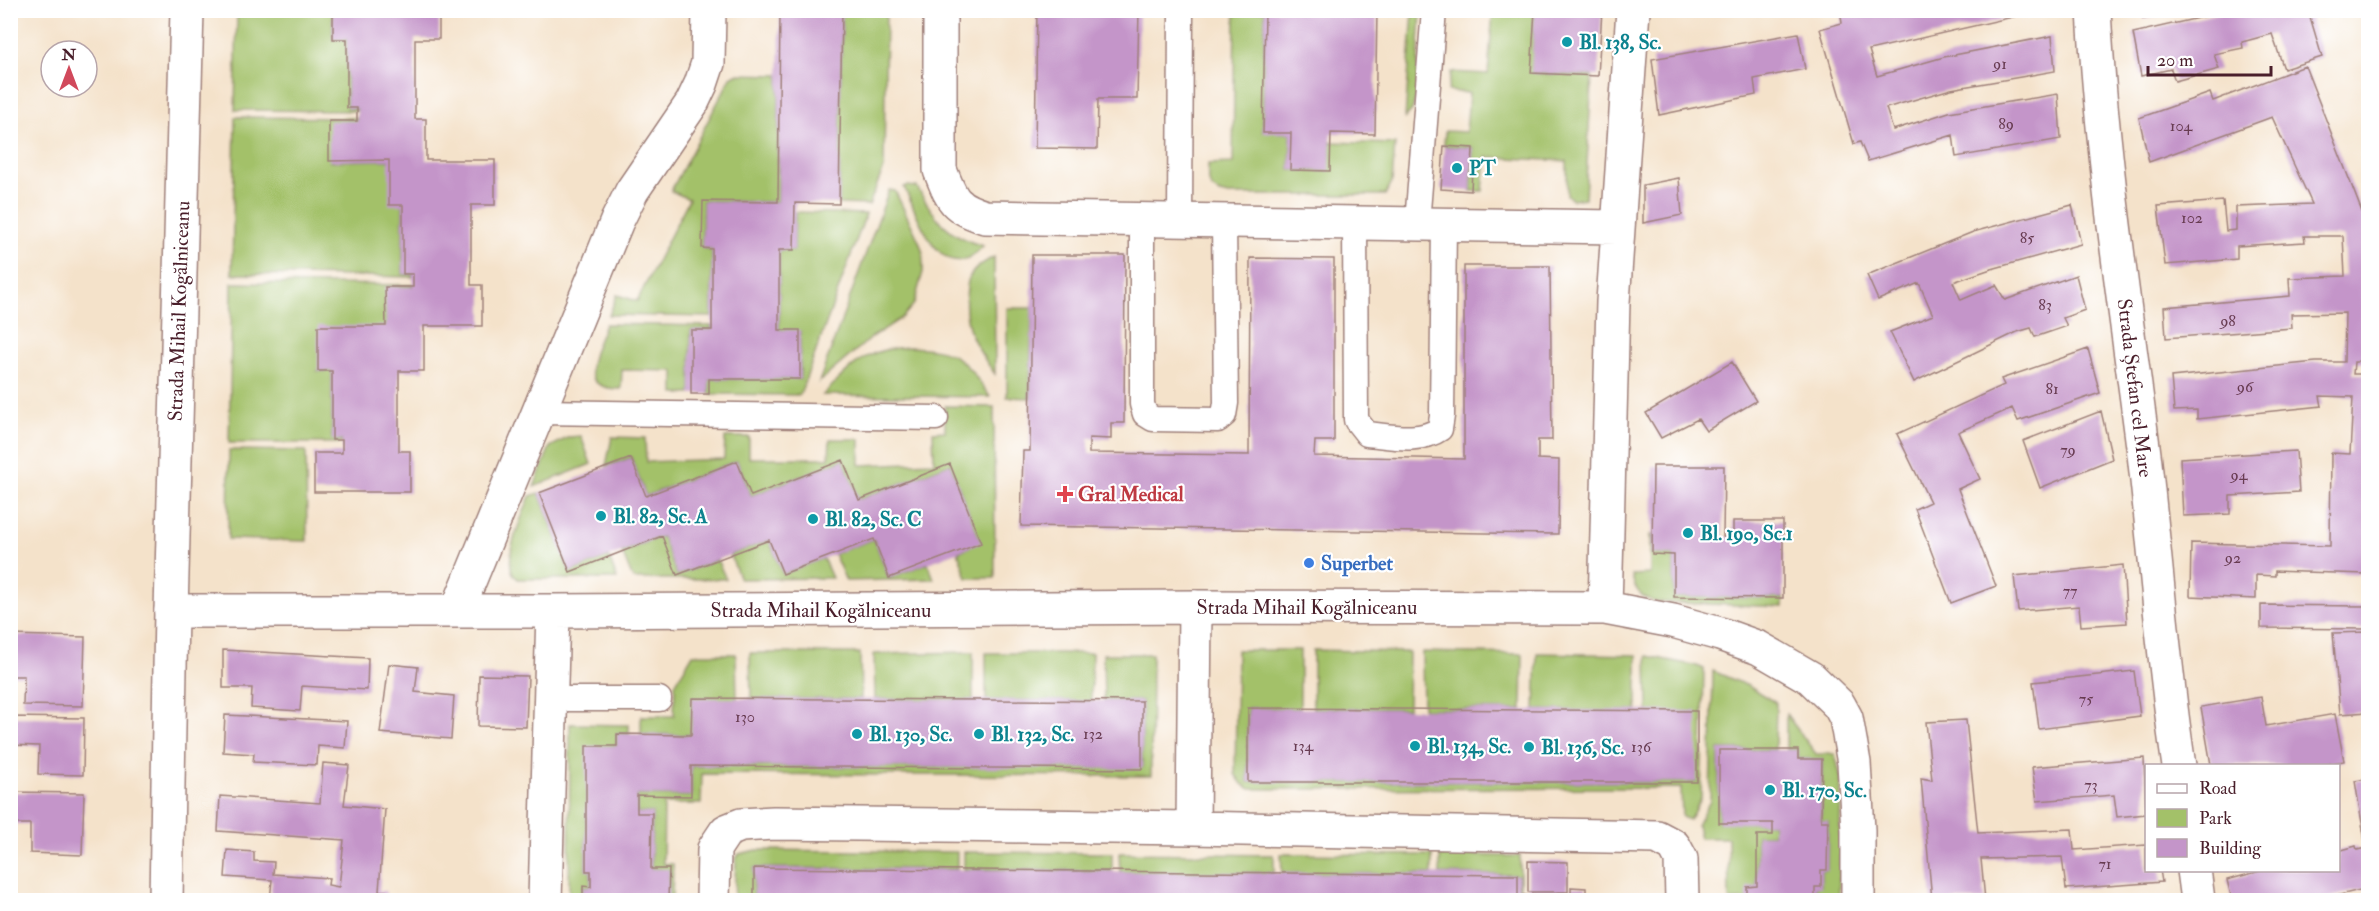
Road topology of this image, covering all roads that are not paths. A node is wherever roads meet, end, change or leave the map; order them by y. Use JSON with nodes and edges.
{"nodes":[{"id":1,"x":187,"y":10,"type":"edge"},
{"id":2,"x":709,"y":10,"type":"edge"},
{"id":3,"x":940,"y":10,"type":"edge"},
{"id":4,"x":1181,"y":10,"type":"edge"},
{"id":5,"x":1434,"y":10,"type":"edge"},
{"id":6,"x":1633,"y":10,"type":"edge"},
{"id":7,"x":2094,"y":10,"type":"edge"},
{"id":8,"x":1142,"y":219,"type":"junction"},
{"id":9,"x":1180,"y":221,"type":"junction"},
{"id":10,"x":1224,"y":221,"type":"junction"},
{"id":11,"x":1355,"y":222,"type":"junction"},
{"id":12,"x":1430,"y":223,"type":"junction"},
{"id":13,"x":1617,"y":227,"type":"junction"},
{"id":14,"x":538,"y":412,"type":"junction"},
{"id":15,"x":936,"y":418,"type":"dead end"},
{"id":16,"x":1195,"y":607,"type":"junction"},
{"id":17,"x":1605,"y":608,"type":"junction"},
{"id":18,"x":171,"y":611,"type":"junction"},
{"id":19,"x":457,"y":611,"type":"junction"},
{"id":20,"x":553,"y":611,"type":"junction"},
{"id":21,"x":550,"y":699,"type":"junction"},
{"id":22,"x":659,"y":699,"type":"dead end"},
{"id":23,"x":2179,"y":764,"type":"edge"},
{"id":24,"x":1193,"y":828,"type":"junction"},
{"id":25,"x":2194,"y":872,"type":"edge"},
{"id":26,"x":166,"y":900,"type":"edge"},
{"id":27,"x":545,"y":900,"type":"edge"},
{"id":28,"x":713,"y":900,"type":"edge"},
{"id":29,"x":1682,"y":900,"type":"edge"},
{"id":30,"x":1858,"y":900,"type":"edge"},
{"id":31,"x":2198,"y":900,"type":"edge"}],
"edges":[{"from":1,"to":18,"type":"street","name":"Strada Mihail Kogălniceanu"},
{"from":2,"to":14,"type":"street"},
{"from":3,"to":8,"type":"street"},
{"from":4,"to":9,"type":"lane"},
{"from":5,"to":12,"type":"lane"},
{"from":6,"to":13,"type":"street"},
{"from":7,"to":23,"type":"street","name":"Strada Ștefan cel Mare"},
{"from":8,"to":9,"type":"street"},
{"from":8,"to":10,"type":"lane"},
{"from":9,"to":10,"type":"street"},
{"from":10,"to":11,"type":"street"},
{"from":11,"to":12,"type":"street"},
{"from":11,"to":12,"type":"lane"},
{"from":12,"to":13,"type":"street"},
{"from":13,"to":17,"type":"street"},
{"from":14,"to":15,"type":"lane"},
{"from":14,"to":19,"type":"street"},
{"from":16,"to":17,"type":"street","name":"Strada Mihail Kogălniceanu"},
{"from":16,"to":20,"type":"street","name":"Strada Mihail Kogălniceanu"},
{"from":16,"to":24,"type":"street"},
{"from":17,"to":30,"type":"street","name":"Strada Mihail Kogălniceanu"},
{"from":18,"to":19,"type":"street","name":"Strada Mihail Kogălniceanu"},
{"from":18,"to":26,"type":"street","name":"Strada Mihail Kogălniceanu"},
{"from":19,"to":20,"type":"street","name":"Strada Mihail Kogălniceanu"},
{"from":20,"to":21,"type":"street"},
{"from":21,"to":22,"type":"lane"},
{"from":21,"to":27,"type":"street"},
{"from":24,"to":28,"type":"street"},
{"from":24,"to":29,"type":"street"},
{"from":25,"to":31,"type":"street"}]}
